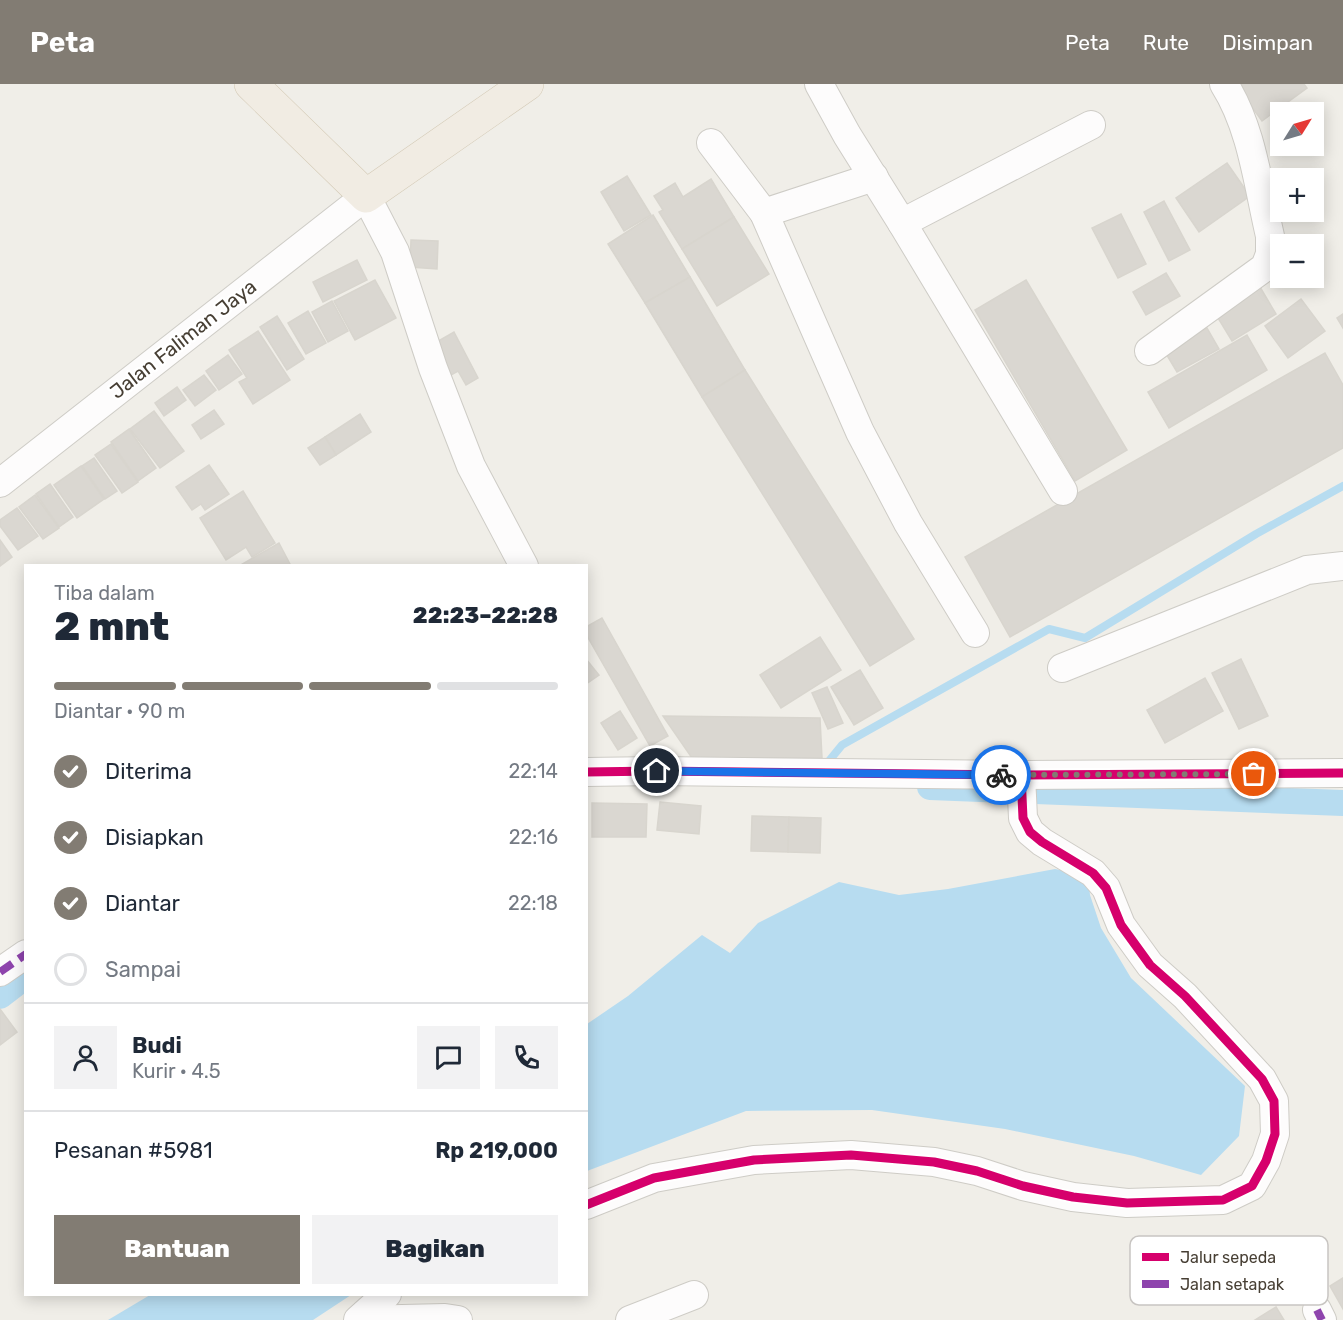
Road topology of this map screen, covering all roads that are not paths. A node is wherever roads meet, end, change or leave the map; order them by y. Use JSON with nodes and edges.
{"nodes":[{"id":1,"x":251,"y":84,"type":"edge"},
{"id":2,"x":527,"y":84,"type":"edge"},
{"id":3,"x":819,"y":84,"type":"edge"},
{"id":4,"x":1224,"y":84,"type":"edge"},
{"id":5,"x":1091,"y":125,"type":"dead end"},
{"id":6,"x":711,"y":143,"type":"dead end"},
{"id":7,"x":874,"y":177,"type":"junction"},
{"id":8,"x":366,"y":196,"type":"junction"},
{"id":9,"x":764,"y":213,"type":"junction"},
{"id":10,"x":902,"y":223,"type":"junction"},
{"id":11,"x":1149,"y":351,"type":"dead end"},
{"id":12,"x":0,"y":483,"type":"edge"},
{"id":13,"x":1063,"y":491,"type":"dead end"},
{"id":14,"x":523,"y":564,"type":"edge"},
{"id":15,"x":1343,"y":566,"type":"edge"},
{"id":16,"x":975,"y":633,"type":"dead end"},
{"id":17,"x":1062,"y":668,"type":"dead end"},
{"id":18,"x":588,"y":772,"type":"edge"},
{"id":19,"x":1343,"y":773,"type":"edge"},
{"id":20,"x":1021,"y":777,"type":"junction"},
{"id":21,"x":24,"y":955,"type":"edge"},
{"id":22,"x":0,"y":972,"type":"edge"},
{"id":23,"x":588,"y":1204,"type":"edge"},
{"id":24,"x":694,"y":1295,"type":"dead end"},
{"id":25,"x":385,"y":1296,"type":"edge"},
{"id":26,"x":359,"y":1320,"type":"edge"},
{"id":27,"x":458,"y":1320,"type":"edge"},
{"id":28,"x":630,"y":1320,"type":"edge"}],
"edges":[{"from":1,"to":8,"type":"main road"},
{"from":2,"to":8,"type":"main road"},
{"from":3,"to":7,"type":"street"},
{"from":4,"to":11,"type":"street"},
{"from":5,"to":10,"type":"street"},
{"from":6,"to":9,"type":"street"},
{"from":7,"to":9,"type":"street"},
{"from":7,"to":10,"type":"street"},
{"from":8,"to":12,"type":"street","name":"Jalan Faliman Jaya"},
{"from":8,"to":14,"type":"street"},
{"from":9,"to":16,"type":"street"},
{"from":10,"to":13,"type":"street"},
{"from":15,"to":17,"type":"street"},
{"from":18,"to":20,"type":"street"},
{"from":19,"to":20,"type":"street"},
{"from":20,"to":23,"type":"street"},
{"from":21,"to":22,"type":"street"},
{"from":24,"to":28,"type":"street"},
{"from":25,"to":26,"type":"street"},
{"from":26,"to":27,"type":"street"}]}
